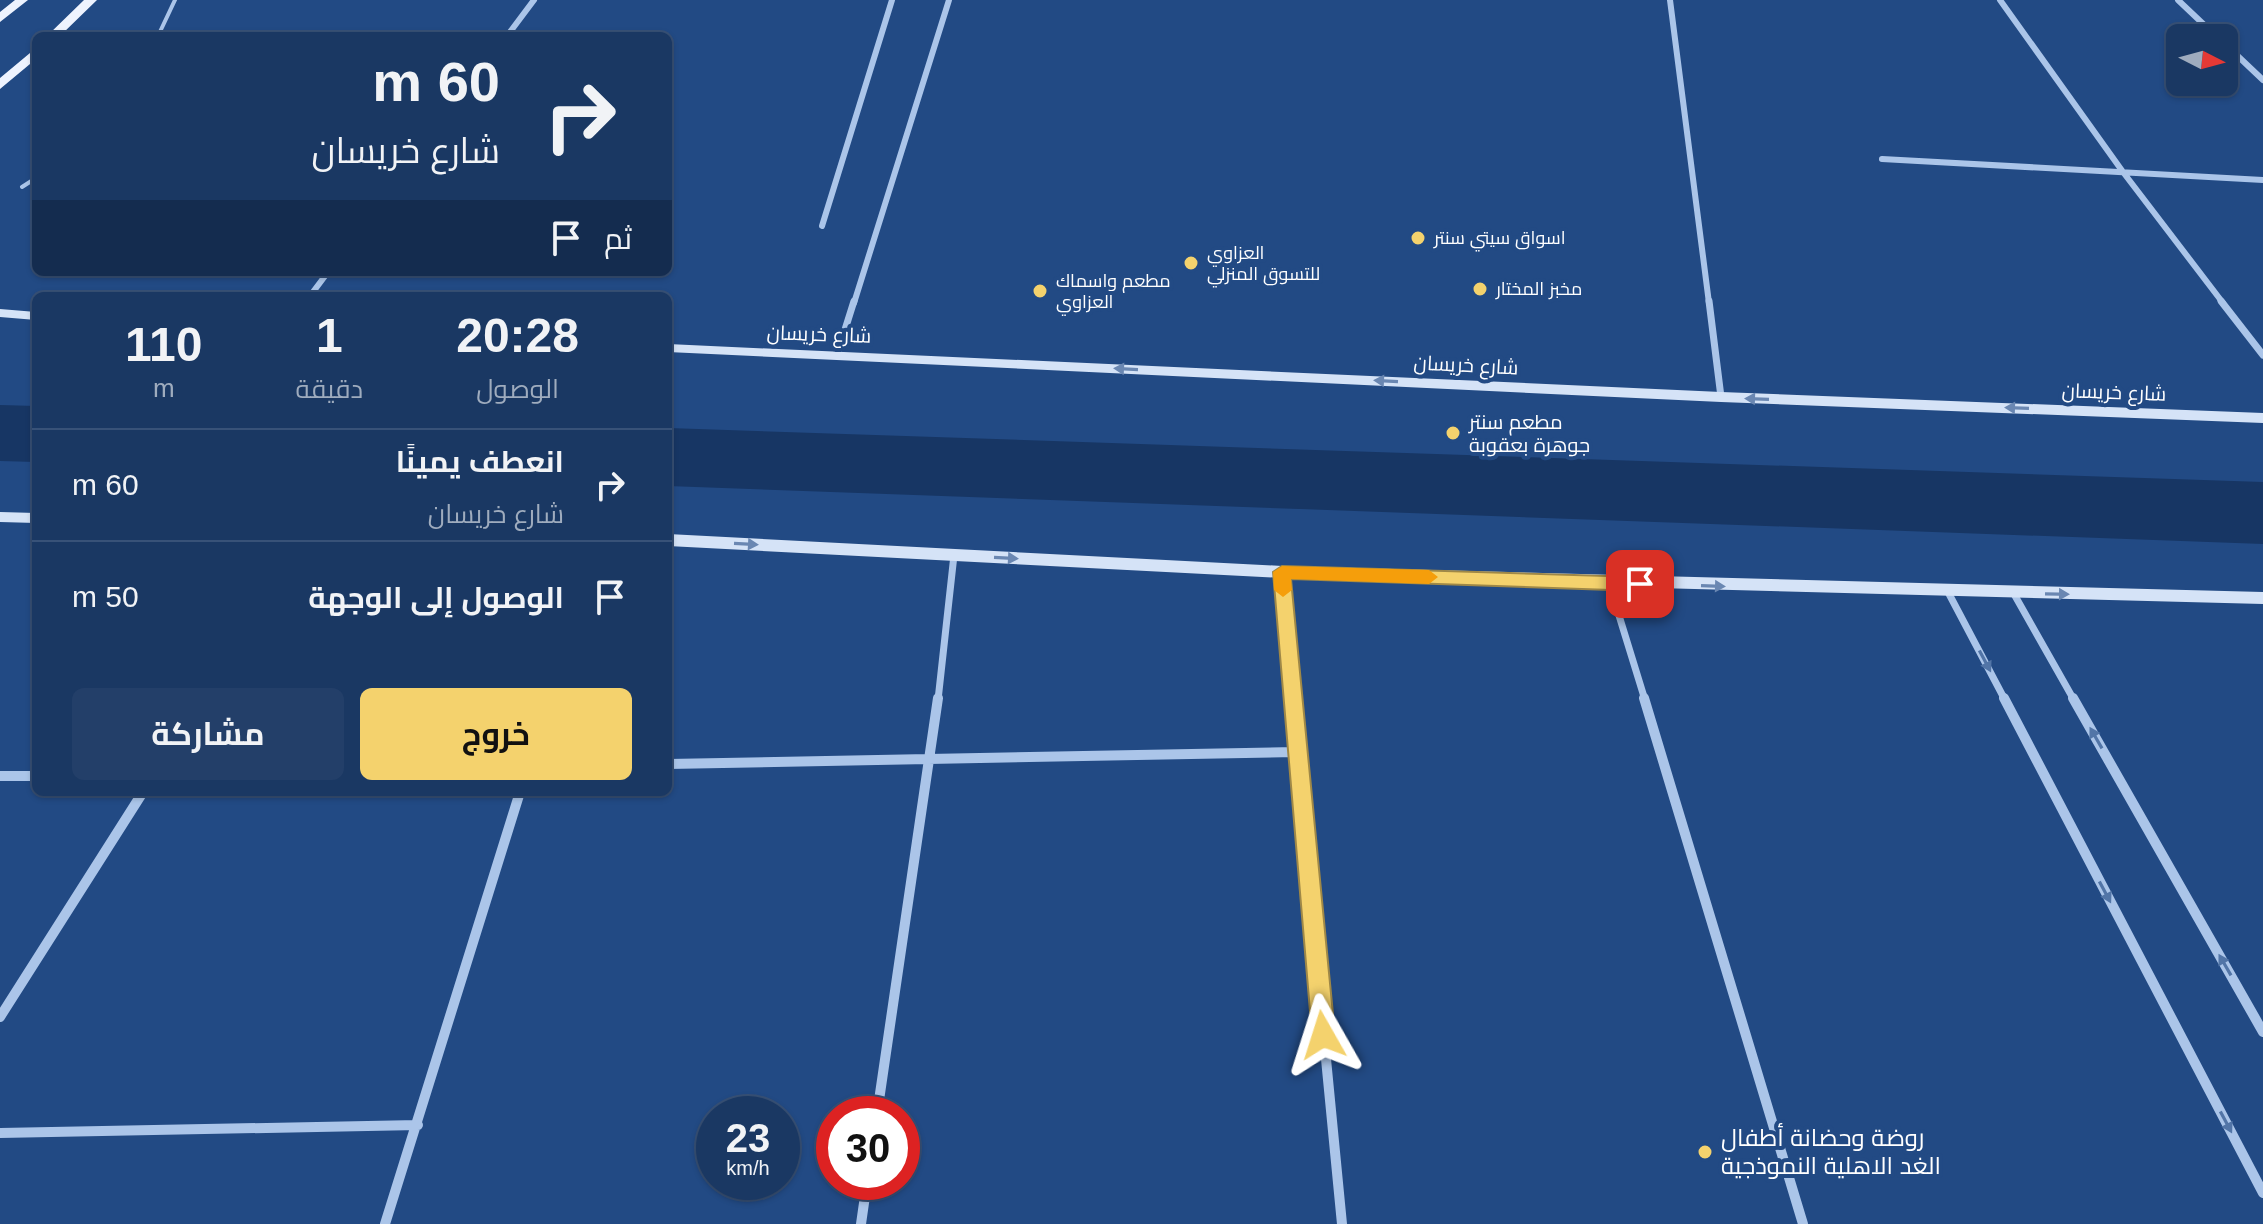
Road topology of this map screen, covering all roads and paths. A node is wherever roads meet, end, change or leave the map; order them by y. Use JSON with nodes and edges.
{"nodes":[{"id":1,"x":22,"y":0,"type":"edge"},
{"id":2,"x":91,"y":0,"type":"edge"},
{"id":3,"x":175,"y":0,"type":"edge"},
{"id":4,"x":534,"y":0,"type":"edge"},
{"id":5,"x":892,"y":0,"type":"edge"},
{"id":6,"x":949,"y":0,"type":"edge"},
{"id":7,"x":1670,"y":0,"type":"edge"},
{"id":8,"x":2000,"y":0,"type":"edge"},
{"id":9,"x":2178,"y":0,"type":"edge"},
{"id":10,"x":0,"y":18,"type":"edge"},
{"id":11,"x":2203,"y":24,"type":"edge"},
{"id":12,"x":57,"y":32,"type":"edge"},
{"id":13,"x":160,"y":32,"type":"edge"},
{"id":14,"x":510,"y":32,"type":"edge"},
{"id":15,"x":32,"y":56,"type":"edge"},
{"id":16,"x":2238,"y":56,"type":"edge"},
{"id":17,"x":2263,"y":80,"type":"edge"},
{"id":18,"x":0,"y":85,"type":"edge"},
{"id":19,"x":1882,"y":159,"type":"dead end"},
{"id":20,"x":2123,"y":172,"type":"junction"},
{"id":21,"x":2263,"y":180,"type":"edge"},
{"id":22,"x":32,"y":181,"type":"edge"},
{"id":23,"x":22,"y":187,"type":"dead end"},
{"id":24,"x":822,"y":226,"type":"dead end"},
{"id":25,"x":0,"y":313,"type":"edge"},
{"id":26,"x":32,"y":316,"type":"edge"},
{"id":27,"x":672,"y":348,"type":"edge"},
{"id":28,"x":837,"y":355,"type":"junction"},
{"id":29,"x":2263,"y":355,"type":"edge"},
{"id":30,"x":1721,"y":397,"type":"junction"},
{"id":31,"x":2256,"y":418,"type":"edge"},
{"id":32,"x":2263,"y":434,"type":"edge"},
{"id":33,"x":0,"y":517,"type":"edge"},
{"id":34,"x":32,"y":518,"type":"edge"},
{"id":35,"x":672,"y":540,"type":"edge"},
{"id":36,"x":954,"y":555,"type":"junction"},
{"id":37,"x":1282,"y":572,"type":"junction"},
{"id":38,"x":1609,"y":583,"type":"junction"},
{"id":39,"x":1948,"y":592,"type":"junction"},
{"id":40,"x":2014,"y":594,"type":"junction"},
{"id":41,"x":2263,"y":598,"type":"edge"},
{"id":42,"x":1295,"y":752,"type":"junction"},
{"id":43,"x":931,"y":759,"type":"junction"},
{"id":44,"x":672,"y":764,"type":"edge"},
{"id":45,"x":0,"y":776,"type":"edge"},
{"id":46,"x":32,"y":776,"type":"edge"},
{"id":47,"x":140,"y":796,"type":"edge"},
{"id":48,"x":519,"y":796,"type":"edge"},
{"id":49,"x":0,"y":1017,"type":"edge"},
{"id":50,"x":2263,"y":1032,"type":"edge"},
{"id":51,"x":880,"y":1096,"type":"edge"},
{"id":52,"x":418,"y":1125,"type":"junction"},
{"id":53,"x":0,"y":1133,"type":"edge"},
{"id":54,"x":2263,"y":1193,"type":"edge"},
{"id":55,"x":864,"y":1200,"type":"edge"},
{"id":56,"x":385,"y":1224,"type":"edge"},
{"id":57,"x":861,"y":1224,"type":"edge"},
{"id":58,"x":1342,"y":1224,"type":"edge"},
{"id":59,"x":1803,"y":1224,"type":"edge"}],
"edges":[{"from":1,"to":10,"type":"main road"},
{"from":2,"to":12,"type":"main road"},
{"from":3,"to":13,"type":"lane"},
{"from":4,"to":14,"type":"street"},
{"from":5,"to":24,"type":"street"},
{"from":6,"to":28,"type":"street"},
{"from":7,"to":30,"type":"street"},
{"from":8,"to":20,"type":"street"},
{"from":9,"to":11,"type":"street"},
{"from":15,"to":18,"type":"main road"},
{"from":16,"to":17,"type":"street"},
{"from":19,"to":20,"type":"street"},
{"from":20,"to":21,"type":"street"},
{"from":20,"to":29,"type":"street"},
{"from":22,"to":23,"type":"lane"},
{"from":25,"to":26,"type":"street"},
{"from":27,"to":28,"type":"street","name":"شارع خريسان"},
{"from":30,"to":28,"type":"street","name":"شارع خريسان","one_way":true},
{"from":31,"to":30,"type":"street","name":"شارع خريسان","one_way":true},
{"from":31,"to":32,"type":"street"},
{"from":33,"to":34,"type":"street"},
{"from":35,"to":36,"type":"street","one_way":true},
{"from":36,"to":37,"type":"street","one_way":true},
{"from":36,"to":43,"type":"street"},
{"from":37,"to":38,"type":"street"},
{"from":37,"to":42,"type":"street"},
{"from":38,"to":39,"type":"street","one_way":true},
{"from":38,"to":59,"type":"street"},
{"from":39,"to":40,"type":"street"},
{"from":39,"to":54,"type":"street","one_way":true},
{"from":40,"to":41,"type":"street","one_way":true},
{"from":50,"to":40,"type":"street","one_way":true},
{"from":42,"to":43,"type":"street"},
{"from":42,"to":58,"type":"street"},
{"from":43,"to":44,"type":"street"},
{"from":43,"to":51,"type":"street"},
{"from":45,"to":46,"type":"street"},
{"from":47,"to":49,"type":"street"},
{"from":48,"to":52,"type":"street"},
{"from":52,"to":53,"type":"street"},
{"from":52,"to":56,"type":"street"},
{"from":55,"to":57,"type":"street"}]}
